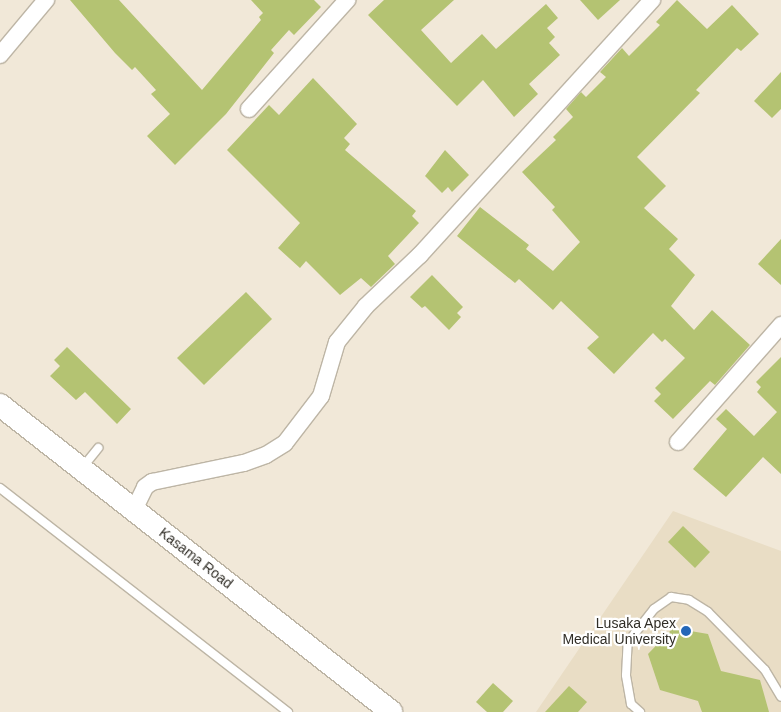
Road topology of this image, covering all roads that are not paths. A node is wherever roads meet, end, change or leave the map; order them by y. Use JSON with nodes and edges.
{"nodes":[{"id":1,"x":46,"y":0,"type":"edge"},
{"id":2,"x":347,"y":0,"type":"edge"},
{"id":3,"x":652,"y":0,"type":"edge"},
{"id":4,"x":0,"y":55,"type":"edge"},
{"id":5,"x":249,"y":109,"type":"dead end"},
{"id":6,"x":780,"y":327,"type":"edge"},
{"id":7,"x":0,"y":405,"type":"edge"},
{"id":8,"x":678,"y":442,"type":"dead end"},
{"id":9,"x":98,"y":448,"type":"dead end"},
{"id":10,"x":81,"y":468,"type":"junction"},
{"id":11,"x":0,"y":488,"type":"edge"},
{"id":12,"x":134,"y":510,"type":"junction"},
{"id":13,"x":781,"y":697,"type":"edge"},
{"id":14,"x":288,"y":712,"type":"edge"},
{"id":15,"x":391,"y":712,"type":"edge"},
{"id":16,"x":640,"y":712,"type":"edge"}],
"edges":[{"from":1,"to":4,"type":"street"},
{"from":2,"to":5,"type":"street"},
{"from":3,"to":12,"type":"street"},
{"from":6,"to":8,"type":"street"},
{"from":7,"to":10,"type":"street","name":"Kasama Road"},
{"from":9,"to":10,"type":"lane"},
{"from":10,"to":12,"type":"street","name":"Kasama Road"},
{"from":11,"to":14,"type":"lane"},
{"from":12,"to":15,"type":"street","name":"Kasama Road"},
{"from":13,"to":16,"type":"lane"}]}
